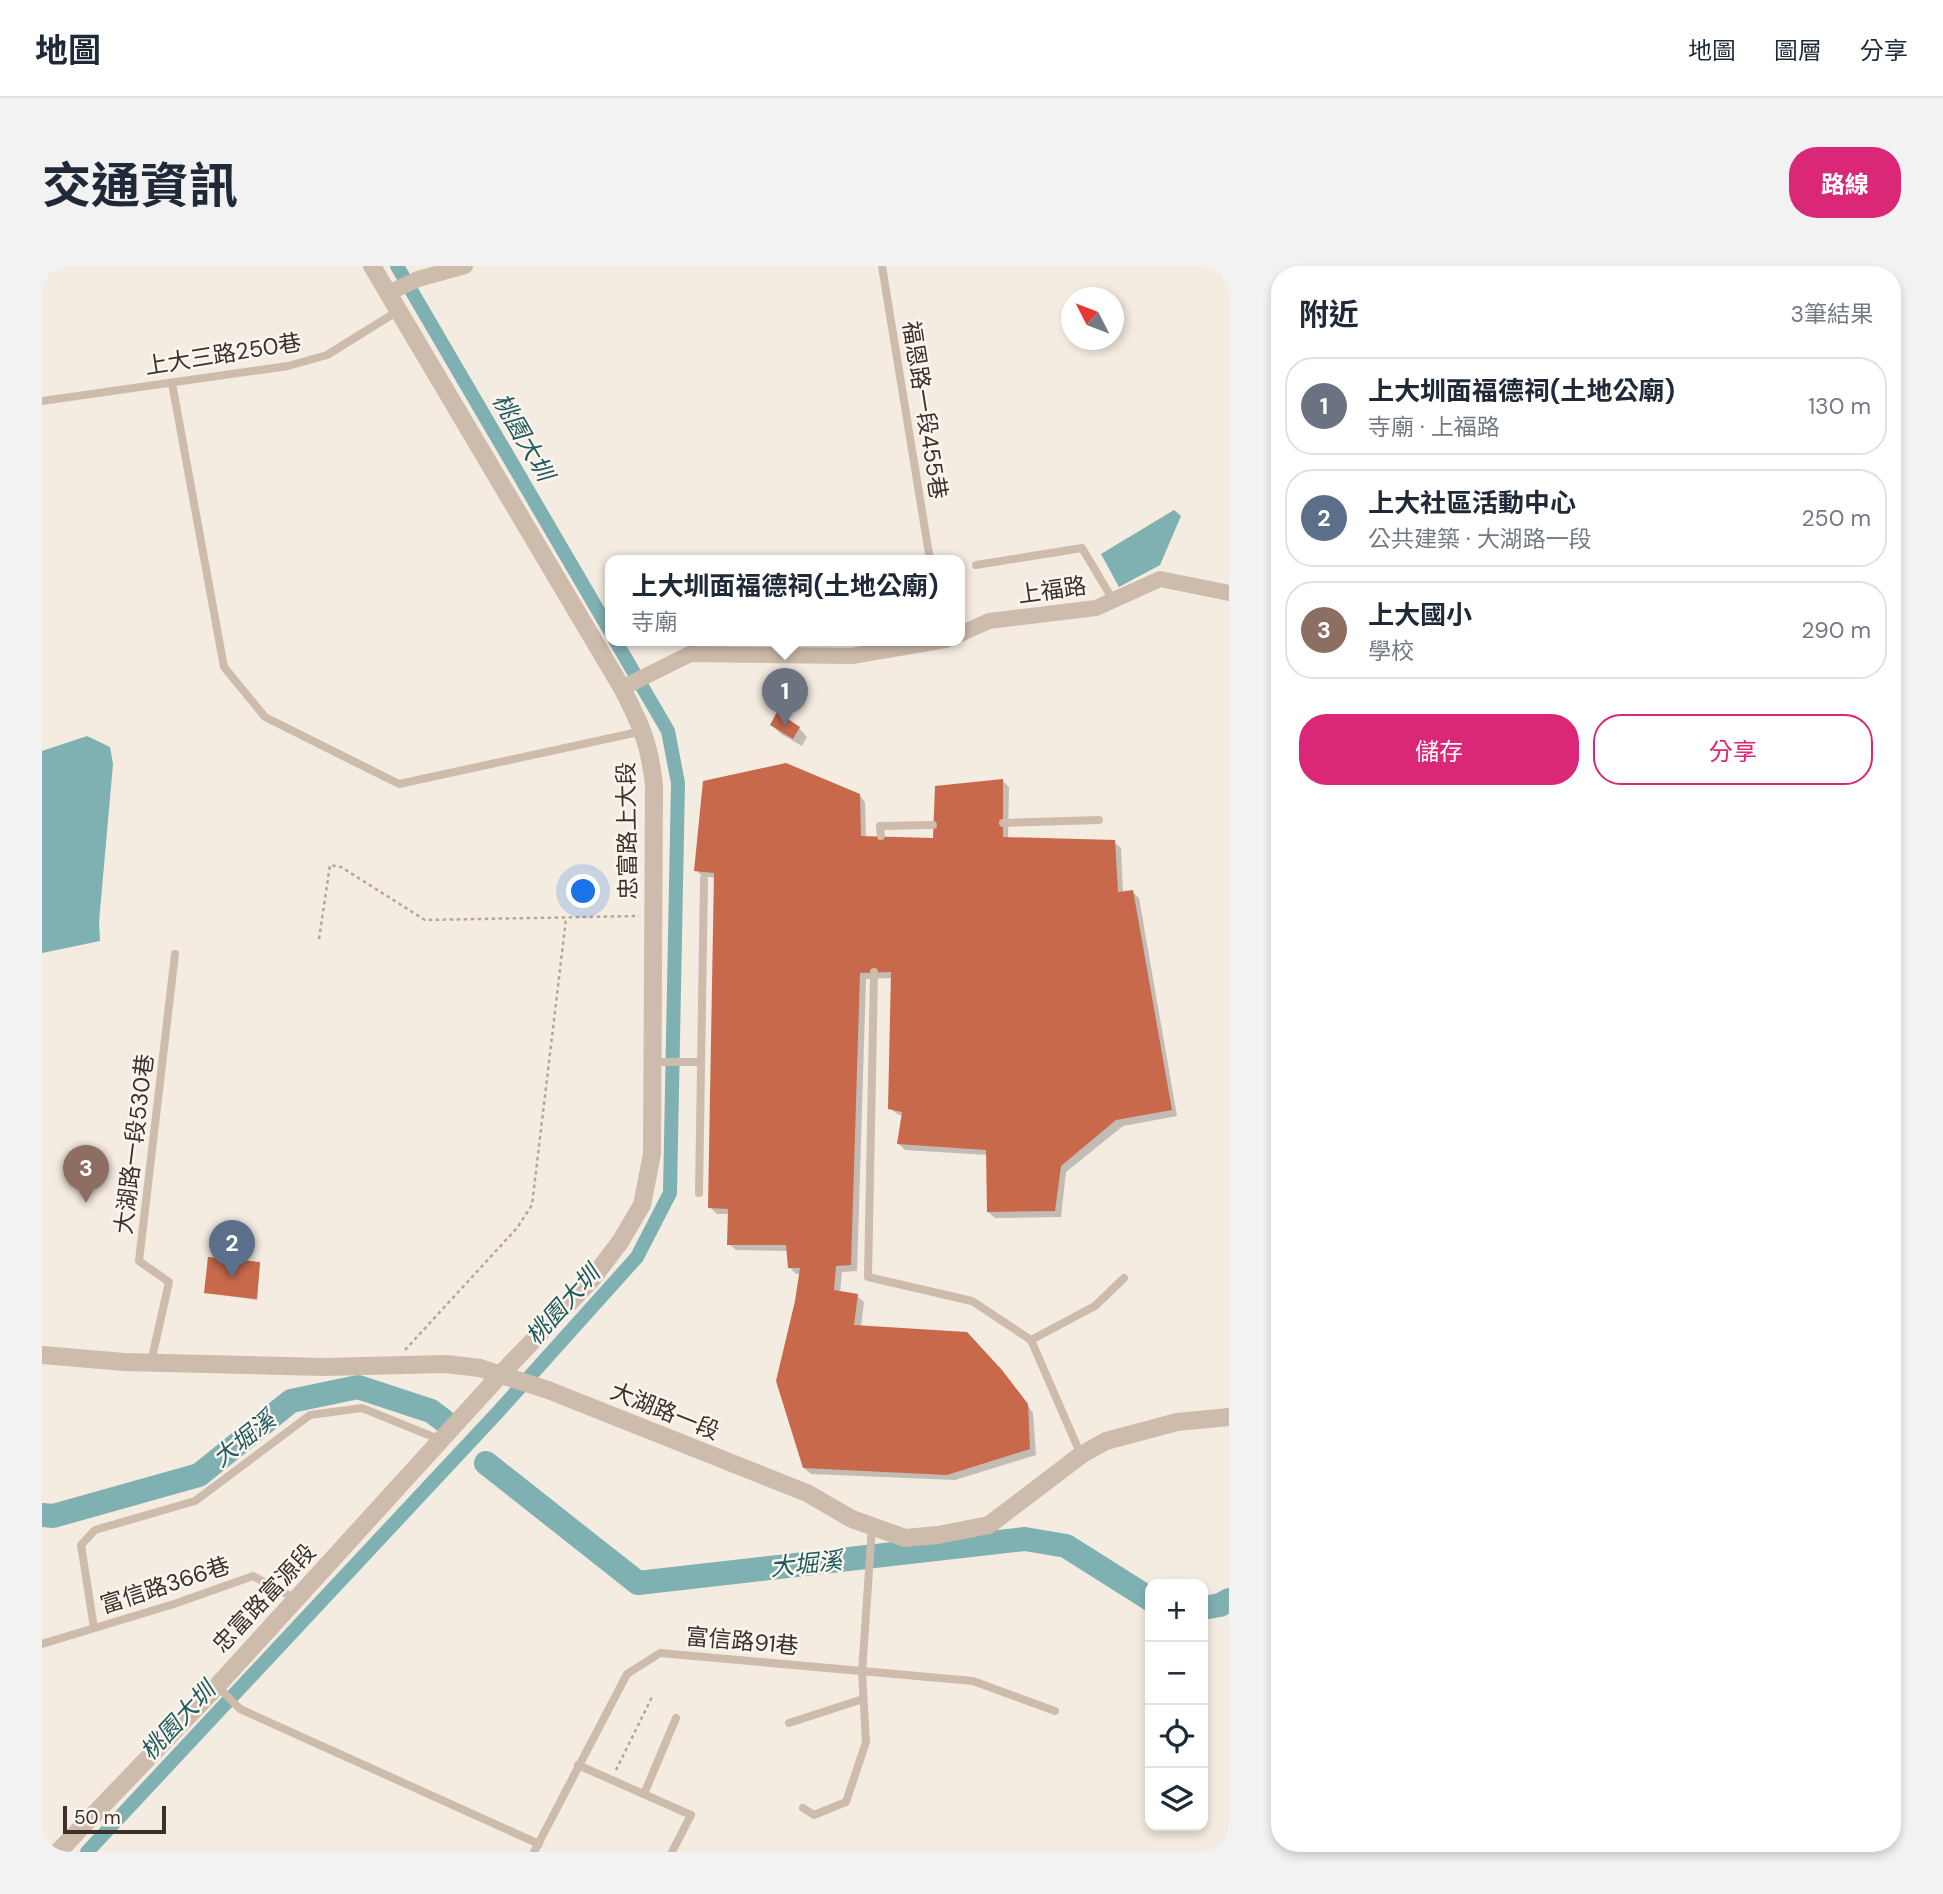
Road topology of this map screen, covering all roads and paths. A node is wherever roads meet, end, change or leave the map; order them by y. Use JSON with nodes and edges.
{"nodes":[{"id":1,"x":372,"y":266,"type":"edge"},
{"id":2,"x":465,"y":266,"type":"edge"},
{"id":3,"x":882,"y":266,"type":"edge"},
{"id":4,"x":393,"y":290,"type":"junction"},
{"id":5,"x":398,"y":311,"type":"junction"},
{"id":6,"x":172,"y":383,"type":"junction"},
{"id":7,"x":42,"y":401,"type":"edge"},
{"id":8,"x":929,"y":555,"type":"edge"},
{"id":9,"x":976,"y":565,"type":"dead end"},
{"id":10,"x":1229,"y":593,"type":"edge"},
{"id":11,"x":1114,"y":600,"type":"junction"},
{"id":12,"x":965,"y":632,"type":"edge"},
{"id":13,"x":914,"y":646,"type":"edge"},
{"id":14,"x":626,"y":685,"type":"junction"},
{"id":15,"x":644,"y":730,"type":"junction"},
{"id":16,"x":1099,"y":820,"type":"dead end"},
{"id":17,"x":1003,"y":823,"type":"dead end"},
{"id":18,"x":933,"y":825,"type":"dead end"},
{"id":19,"x":881,"y":836,"type":"dead end"},
{"id":20,"x":705,"y":879,"type":"dead end"},
{"id":21,"x":653,"y":916,"type":"junction"},
{"id":22,"x":566,"y":919,"type":"junction"},
{"id":23,"x":319,"y":939,"type":"dead end"},
{"id":24,"x":175,"y":954,"type":"dead end"},
{"id":25,"x":874,"y":972,"type":"dead end"},
{"id":26,"x":655,"y":1062,"type":"junction"},
{"id":27,"x":701,"y":1062,"type":"junction"},
{"id":28,"x":699,"y":1193,"type":"dead end"},
{"id":29,"x":1124,"y":1278,"type":"dead end"},
{"id":30,"x":1031,"y":1340,"type":"junction"},
{"id":31,"x":42,"y":1355,"type":"edge"},
{"id":32,"x":151,"y":1363,"type":"junction"},
{"id":33,"x":390,"y":1366,"type":"junction"},
{"id":34,"x":501,"y":1374,"type":"junction"},
{"id":35,"x":1229,"y":1417,"type":"edge"},
{"id":36,"x":441,"y":1440,"type":"junction"},
{"id":37,"x":1081,"y":1455,"type":"junction"},
{"id":38,"x":872,"y":1527,"type":"junction"},
{"id":39,"x":297,"y":1599,"type":"junction"},
{"id":40,"x":94,"y":1628,"type":"junction"},
{"id":41,"x":42,"y":1644,"type":"edge"},
{"id":42,"x":862,"y":1672,"type":"junction"},
{"id":43,"x":220,"y":1689,"type":"junction"},
{"id":44,"x":653,"y":1695,"type":"dead end"},
{"id":45,"x":863,"y":1699,"type":"junction"},
{"id":46,"x":1055,"y":1711,"type":"dead end"},
{"id":47,"x":676,"y":1718,"type":"dead end"},
{"id":48,"x":789,"y":1723,"type":"dead end"},
{"id":49,"x":578,"y":1765,"type":"junction"},
{"id":50,"x":611,"y":1779,"type":"junction"},
{"id":51,"x":644,"y":1794,"type":"junction"},
{"id":52,"x":803,"y":1808,"type":"dead end"},
{"id":53,"x":539,"y":1844,"type":"junction"},
{"id":54,"x":58,"y":1852,"type":"edge"},
{"id":55,"x":534,"y":1852,"type":"edge"},
{"id":56,"x":672,"y":1852,"type":"edge"}],
"edges":[{"from":1,"to":4,"type":"street","name":"忠富路上大段"},
{"from":2,"to":4,"type":"street"},
{"from":3,"to":8,"type":"lane","name":"福恩路一段455巷"},
{"from":4,"to":5,"type":"street","name":"忠富路上大段"},
{"from":5,"to":6,"type":"lane","name":"上大三路250巷"},
{"from":5,"to":14,"type":"street","name":"忠富路上大段"},
{"from":6,"to":7,"type":"lane","name":"上大三路250巷"},
{"from":6,"to":15,"type":"lane"},
{"from":9,"to":11,"type":"lane"},
{"from":10,"to":11,"type":"street","name":"上福路"},
{"from":11,"to":12,"type":"street","name":"上福路"},
{"from":13,"to":14,"type":"street"},
{"from":14,"to":15,"type":"street","name":"忠富路上大段"},
{"from":15,"to":21,"type":"street","name":"忠富路上大段"},
{"from":16,"to":17,"type":"lane"},
{"from":18,"to":19,"type":"lane"},
{"from":20,"to":27,"type":"lane"},
{"from":21,"to":22,"type":"path"},
{"from":21,"to":26,"type":"street","name":"忠富路上大段"},
{"from":22,"to":23,"type":"path"},
{"from":22,"to":33,"type":"path"},
{"from":24,"to":32,"type":"lane","name":"大湖路一段530巷"},
{"from":25,"to":30,"type":"lane"},
{"from":26,"to":27,"type":"lane"},
{"from":26,"to":34,"type":"street","name":"忠富路上大段"},
{"from":27,"to":28,"type":"lane"},
{"from":29,"to":30,"type":"lane"},
{"from":30,"to":37,"type":"lane"},
{"from":31,"to":32,"type":"street","name":"大湖路一段"},
{"from":32,"to":33,"type":"street","name":"大湖路一段"},
{"from":33,"to":34,"type":"street","name":"大湖路一段"},
{"from":34,"to":36,"type":"street","name":"忠富路富源段"},
{"from":34,"to":38,"type":"street","name":"大湖路一段"},
{"from":35,"to":37,"type":"street","name":"大湖路一段"},
{"from":36,"to":39,"type":"street","name":"忠富路富源段"},
{"from":36,"to":40,"type":"lane"},
{"from":37,"to":38,"type":"street","name":"大湖路一段"},
{"from":38,"to":42,"type":"lane"},
{"from":39,"to":40,"type":"lane","name":"富信路366巷"},
{"from":39,"to":43,"type":"street","name":"忠富路富源段"},
{"from":40,"to":41,"type":"lane","name":"富信路366巷"},
{"from":42,"to":45,"type":"lane"},
{"from":42,"to":46,"type":"lane","name":"富信路91巷"},
{"from":42,"to":49,"type":"lane","name":"富信路91巷"},
{"from":43,"to":53,"type":"lane"},
{"from":43,"to":54,"type":"street","name":"忠富路富源段"},
{"from":44,"to":50,"type":"path"},
{"from":45,"to":48,"type":"lane"},
{"from":45,"to":52,"type":"lane"},
{"from":47,"to":51,"type":"lane"},
{"from":49,"to":50,"type":"lane"},
{"from":49,"to":53,"type":"lane","name":"富信路91巷"},
{"from":50,"to":51,"type":"lane"},
{"from":51,"to":56,"type":"lane"},
{"from":53,"to":55,"type":"lane","name":"富信路91巷"}]}
